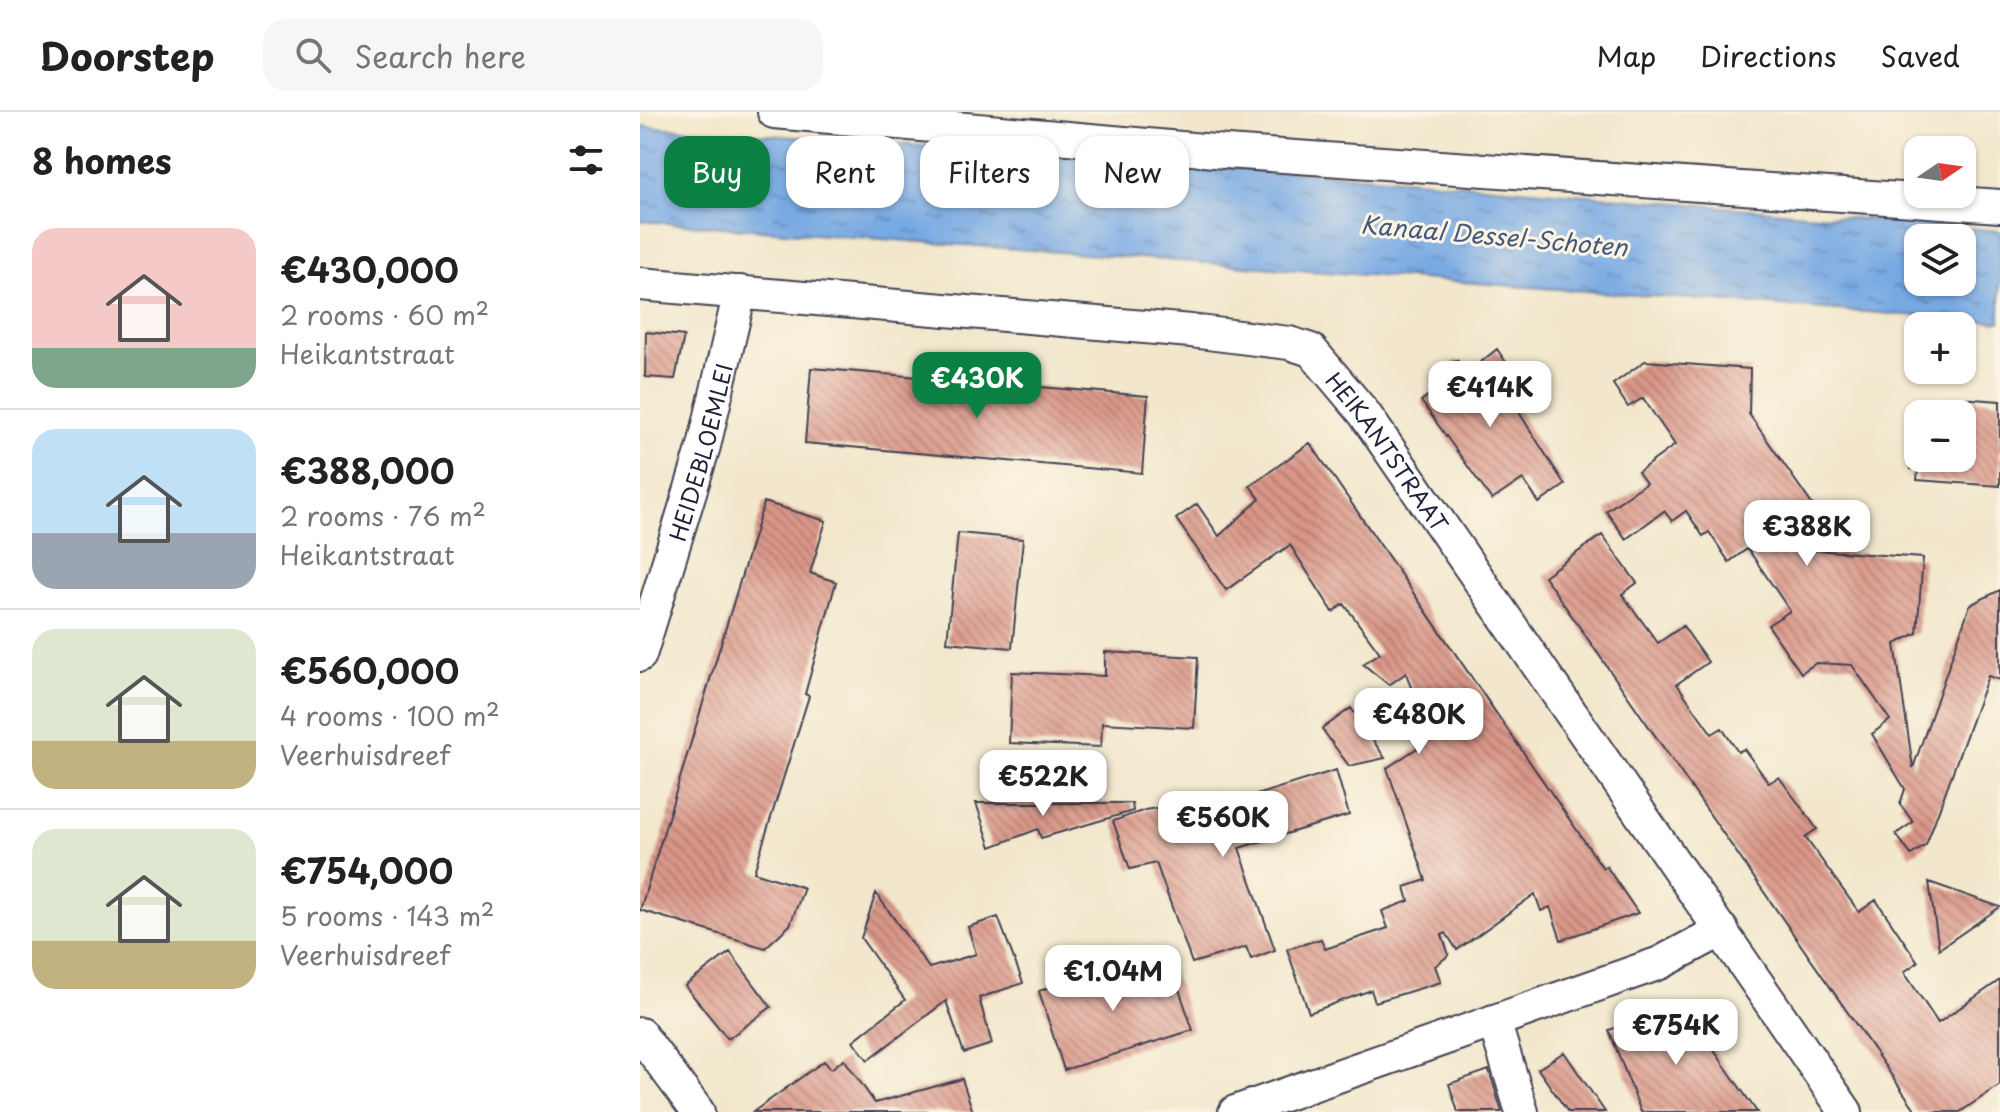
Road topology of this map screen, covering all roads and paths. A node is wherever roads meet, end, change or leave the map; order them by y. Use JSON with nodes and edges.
{"nodes":[{"id":1,"x":774,"y":112,"type":"edge"},
{"id":2,"x":968,"y":120,"type":"edge"},
{"id":3,"x":2000,"y":206,"type":"edge"},
{"id":4,"x":640,"y":284,"type":"edge"},
{"id":5,"x":740,"y":292,"type":"junction"},
{"id":6,"x":640,"y":655,"type":"edge"},
{"id":7,"x":1722,"y":930,"type":"junction"},
{"id":8,"x":1494,"y":1021,"type":"junction"},
{"id":9,"x":640,"y":1034,"type":"edge"},
{"id":10,"x":698,"y":1112,"type":"edge"},
{"id":11,"x":1235,"y":1112,"type":"edge"},
{"id":12,"x":1522,"y":1112,"type":"edge"},
{"id":13,"x":1846,"y":1112,"type":"edge"}],
"edges":[{"from":1,"to":2,"type":"street"},
{"from":2,"to":3,"type":"street"},
{"from":4,"to":5,"type":"street","name":"HEIKANTSTRAAT"},
{"from":5,"to":6,"type":"street","name":"HEIDEBLOEMLEI"},
{"from":5,"to":7,"type":"street","name":"HEIKANTSTRAAT"},
{"from":7,"to":8,"type":"street"},
{"from":7,"to":13,"type":"street","name":"HEIKANTSTRAAT"},
{"from":8,"to":11,"type":"street"},
{"from":8,"to":12,"type":"street"},
{"from":9,"to":10,"type":"street"}]}
